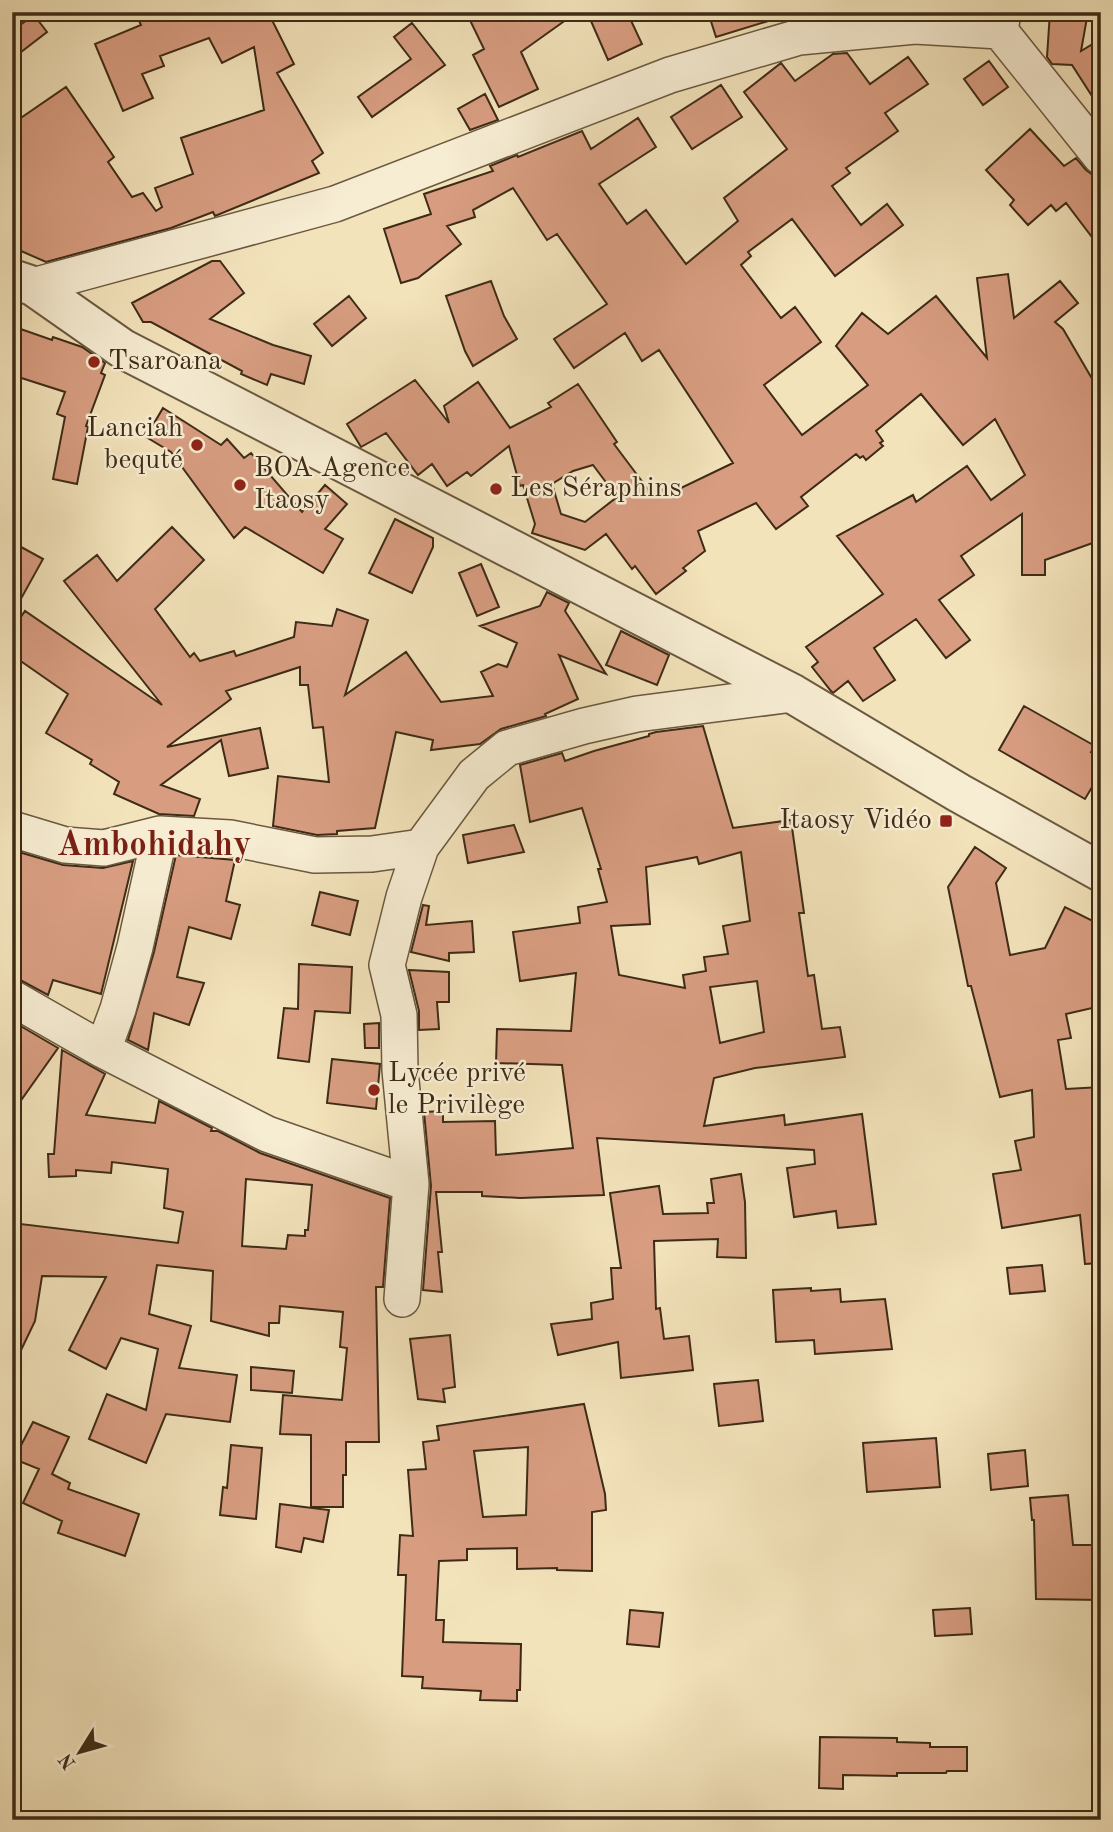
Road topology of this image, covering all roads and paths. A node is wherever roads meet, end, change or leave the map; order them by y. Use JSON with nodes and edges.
{"nodes":[{"id":1,"x":998,"y":19,"type":"edge"},
{"id":2,"x":1101,"y":157,"type":"edge"},
{"id":3,"x":22,"y":282,"type":"edge"},
{"id":4,"x":793,"y":694,"type":"junction"},
{"id":5,"x":12,"y":829,"type":"edge"},
{"id":6,"x":160,"y":834,"type":"junction"},
{"id":7,"x":421,"y":847,"type":"junction"},
{"id":8,"x":1101,"y":872,"type":"edge"},
{"id":9,"x":12,"y":998,"type":"edge"},
{"id":10,"x":103,"y":1050,"type":"junction"},
{"id":11,"x":411,"y":1184,"type":"junction"},
{"id":12,"x":402,"y":1299,"type":"dead end"}],
"edges":[{"from":1,"to":2,"type":"street"},
{"from":1,"to":3,"type":"street"},
{"from":3,"to":4,"type":"street"},
{"from":4,"to":7,"type":"street"},
{"from":4,"to":8,"type":"street"},
{"from":5,"to":6,"type":"street"},
{"from":6,"to":7,"type":"street"},
{"from":6,"to":10,"type":"street"},
{"from":7,"to":11,"type":"street"},
{"from":9,"to":10,"type":"street"},
{"from":10,"to":11,"type":"street"},
{"from":11,"to":12,"type":"street"}]}
